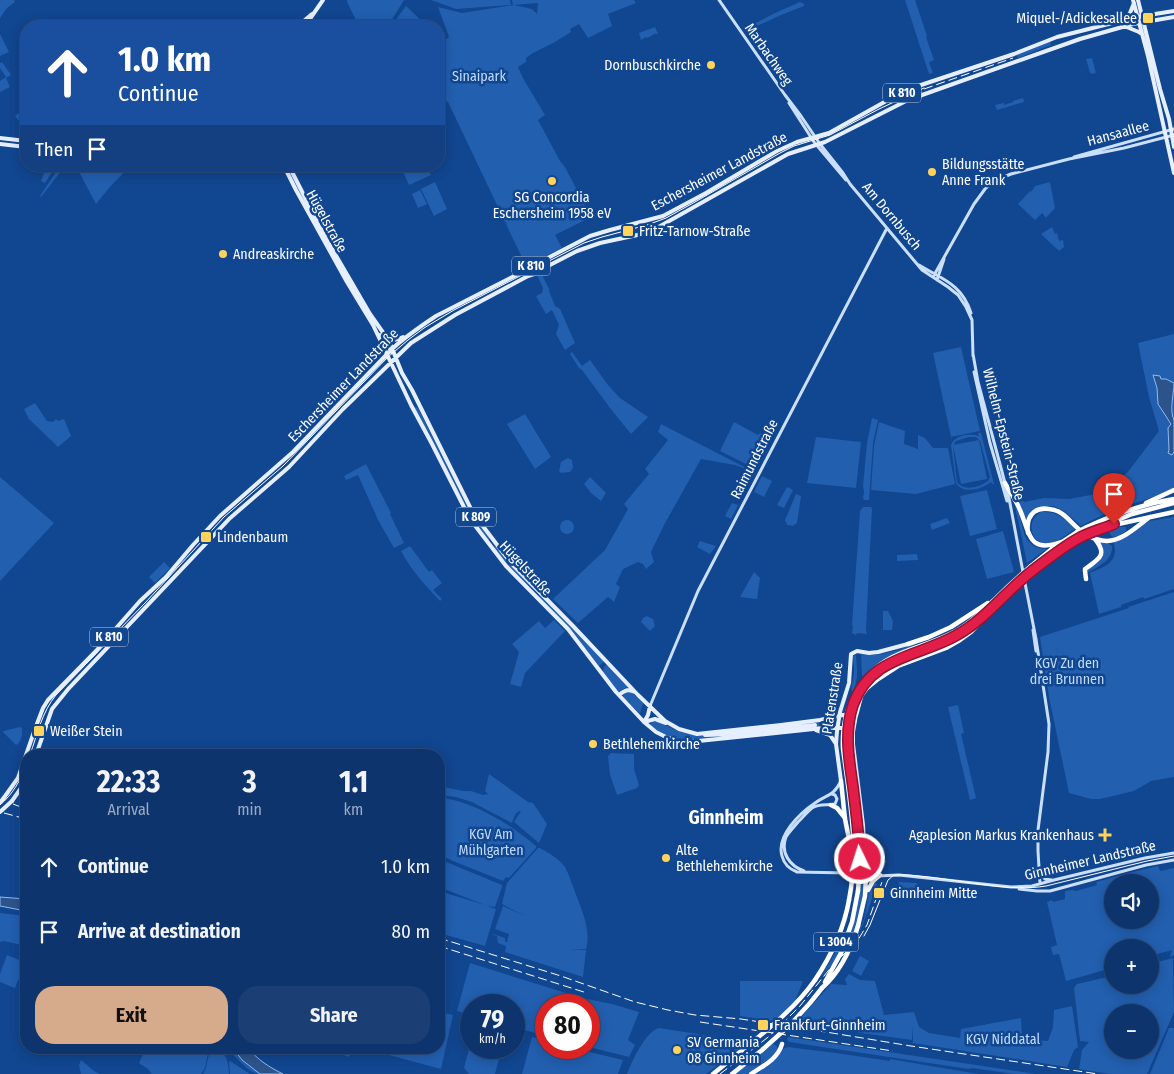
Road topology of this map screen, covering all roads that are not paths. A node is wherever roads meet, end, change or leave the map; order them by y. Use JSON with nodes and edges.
{"nodes":[{"id":1,"x":324,"y":0,"type":"edge"},
{"id":2,"x":719,"y":0,"type":"edge"},
{"id":3,"x":1135,"y":1,"type":"edge"},
{"id":4,"x":316,"y":11,"type":"junction"},
{"id":5,"x":1174,"y":12,"type":"edge"},
{"id":6,"x":1141,"y":17,"type":"junction"},
{"id":7,"x":1174,"y":18,"type":"edge"},
{"id":8,"x":305,"y":20,"type":"edge"},
{"id":9,"x":309,"y":20,"type":"edge"},
{"id":10,"x":1124,"y":20,"type":"junction"},
{"id":11,"x":1142,"y":23,"type":"junction"},
{"id":12,"x":1124,"y":26,"type":"junction"},
{"id":13,"x":1143,"y":34,"type":"junction"},
{"id":14,"x":1059,"y":42,"type":"junction"},
{"id":15,"x":1173,"y":132,"type":"edge"},
{"id":16,"x":1166,"y":134,"type":"junction"},
{"id":17,"x":0,"y":138,"type":"edge"},
{"id":18,"x":813,"y":138,"type":"junction"},
{"id":19,"x":20,"y":140,"type":"edge"},
{"id":20,"x":0,"y":144,"type":"edge"},
{"id":21,"x":818,"y":144,"type":"junction"},
{"id":22,"x":20,"y":146,"type":"edge"},
{"id":23,"x":1174,"y":147,"type":"edge"},
{"id":24,"x":287,"y":172,"type":"edge"},
{"id":25,"x":292,"y":172,"type":"edge"},
{"id":26,"x":1174,"y":173,"type":"edge"},
{"id":27,"x":643,"y":226,"type":"junction"},
{"id":28,"x":887,"y":228,"type":"junction"},
{"id":29,"x":642,"y":234,"type":"junction"},
{"id":30,"x":945,"y":255,"type":"junction"},
{"id":31,"x":934,"y":275,"type":"junction"},
{"id":32,"x":939,"y":275,"type":"junction"},
{"id":33,"x":937,"y":280,"type":"junction"},
{"id":34,"x":972,"y":320,"type":"junction"},
{"id":35,"x":407,"y":336,"type":"junction"},
{"id":36,"x":387,"y":338,"type":"junction"},
{"id":37,"x":393,"y":353,"type":"junction"},
{"id":38,"x":973,"y":354,"type":"junction"},
{"id":39,"x":382,"y":360,"type":"junction"},
{"id":40,"x":391,"y":361,"type":"junction"},
{"id":41,"x":402,"y":373,"type":"junction"},
{"id":42,"x":415,"y":397,"type":"junction"},
{"id":43,"x":408,"y":398,"type":"junction"},
{"id":44,"x":410,"y":405,"type":"junction"},
{"id":45,"x":420,"y":408,"type":"junction"},
{"id":46,"x":1005,"y":482,"type":"junction"},
{"id":47,"x":1174,"y":490,"type":"edge"},
{"id":48,"x":1174,"y":499,"type":"edge"},
{"id":49,"x":1174,"y":503,"type":"edge"},
{"id":50,"x":1136,"y":507,"type":"junction"},
{"id":51,"x":1174,"y":512,"type":"edge"},
{"id":52,"x":1150,"y":517,"type":"junction"},
{"id":53,"x":1013,"y":519,"type":"junction"},
{"id":54,"x":1094,"y":531,"type":"junction"},
{"id":55,"x":1028,"y":533,"type":"junction"},
{"id":56,"x":1078,"y":535,"type":"junction"},
{"id":57,"x":492,"y":538,"type":"junction"},
{"id":58,"x":1095,"y":539,"type":"junction"},
{"id":59,"x":487,"y":541,"type":"junction"},
{"id":60,"x":1061,"y":542,"type":"junction"},
{"id":61,"x":497,"y":544,"type":"junction"},
{"id":62,"x":492,"y":548,"type":"junction"},
{"id":63,"x":178,"y":563,"type":"junction"},
{"id":64,"x":185,"y":565,"type":"junction"},
{"id":65,"x":1086,"y":579,"type":"dead end"},
{"id":66,"x":146,"y":596,"type":"junction"},
{"id":67,"x":994,"y":600,"type":"junction"},
{"id":68,"x":1000,"y":600,"type":"junction"},
{"id":69,"x":147,"y":607,"type":"junction"},
{"id":70,"x":908,"y":644,"type":"joint"},
{"id":71,"x":849,"y":683,"type":"junction"},
{"id":72,"x":636,"y":693,"type":"junction"},
{"id":73,"x":619,"y":695,"type":"junction"},
{"id":74,"x":859,"y":696,"type":"junction"},
{"id":75,"x":844,"y":700,"type":"junction"},
{"id":76,"x":650,"y":706,"type":"junction"},
{"id":77,"x":839,"y":715,"type":"junction"},
{"id":78,"x":856,"y":715,"type":"joint"},
{"id":79,"x":832,"y":716,"type":"junction"},
{"id":80,"x":644,"y":722,"type":"junction"},
{"id":81,"x":854,"y":723,"type":"junction"},
{"id":82,"x":815,"y":725,"type":"tunnel mouth"},
{"id":83,"x":672,"y":726,"type":"junction"},
{"id":84,"x":837,"y":728,"type":"junction"},
{"id":85,"x":811,"y":730,"type":"junction"},
{"id":86,"x":697,"y":734,"type":"junction"},
{"id":87,"x":836,"y":744,"type":"junction"},
{"id":88,"x":28,"y":749,"type":"edge"},
{"id":89,"x":38,"y":749,"type":"edge"},
{"id":90,"x":20,"y":772,"type":"edge"},
{"id":91,"x":841,"y":781,"type":"junction"},
{"id":92,"x":20,"y":790,"type":"edge"},
{"id":93,"x":832,"y":794,"type":"junction"},
{"id":94,"x":2,"y":800,"type":"edge"},
{"id":95,"x":831,"y":805,"type":"junction"},
{"id":96,"x":857,"y":809,"type":"dead end"},
{"id":97,"x":0,"y":812,"type":"edge"},
{"id":98,"x":846,"y":819,"type":"junction"},
{"id":99,"x":863,"y":825,"type":"junction"},
{"id":100,"x":1174,"y":853,"type":"edge"},
{"id":101,"x":1174,"y":860,"type":"edge"},
{"id":102,"x":854,"y":864,"type":"junction"},
{"id":103,"x":866,"y":865,"type":"junction"},
{"id":104,"x":1096,"y":870,"type":"junction"},
{"id":105,"x":809,"y":872,"type":"junction"},
{"id":106,"x":1039,"y":872,"type":"junction"},
{"id":107,"x":865,"y":874,"type":"junction"},
{"id":108,"x":878,"y":874,"type":"junction"},
{"id":109,"x":1097,"y":879,"type":"junction"},
{"id":110,"x":1054,"y":880,"type":"junction"},
{"id":111,"x":1040,"y":884,"type":"junction"},
{"id":112,"x":1011,"y":887,"type":"junction"},
{"id":113,"x":1050,"y":891,"type":"junction"},
{"id":114,"x":865,"y":896,"type":"junction"},
{"id":115,"x":822,"y":988,"type":"junction"},
{"id":116,"x":782,"y":1044,"type":"dead end"},
{"id":117,"x":713,"y":1074,"type":"edge"},
{"id":118,"x":732,"y":1074,"type":"edge"},
{"id":119,"x":751,"y":1074,"type":"edge"}],
"edges":[{"from":1,"to":4,"type":"main road"},
{"from":2,"to":18,"type":"main road","name":"Marbachweg"},
{"from":3,"to":6,"type":"main road"},
{"from":3,"to":10,"type":"main road"},
{"from":4,"to":8,"type":"main road"},
{"from":4,"to":9,"type":"main road"},
{"from":5,"to":6,"type":"main road","name":"Eschersheimer Landstraße"},
{"from":6,"to":10,"type":"main road","name":"Eschersheimer Landstraße","number":"K 810"},
{"from":6,"to":11,"type":"main road"},
{"from":7,"to":11,"type":"main road","name":"Eschersheimer Landstraße"},
{"from":10,"to":14,"type":"main road","name":"Eschersheimer Landstraße","number":"K 810"},
{"from":11,"to":12,"type":"main road","name":"Eschersheimer Landstraße","number":"K 810"},
{"from":11,"to":13,"type":"main road"},
{"from":11,"to":15,"type":"main road"},
{"from":12,"to":13,"type":"main road"},
{"from":12,"to":14,"type":"main road","name":"Eschersheimer Landstraße","number":"K 810"},
{"from":13,"to":16,"type":"main road"},
{"from":14,"to":18,"type":"main road","name":"Eschersheimer Landstraße","number":"K 810"},
{"from":14,"to":21,"type":"main road","name":"Eschersheimer Landstraße","number":"K 810"},
{"from":15,"to":16,"type":"main road","name":"Hansaallee"},
{"from":15,"to":23,"type":"main road"},
{"from":16,"to":26,"type":"main road"},
{"from":16,"to":30,"type":"main road","name":"Hansaallee"},
{"from":17,"to":19,"type":"main road"},
{"from":18,"to":21,"type":"main road","name":"Marbachweg"},
{"from":18,"to":27,"type":"main road","name":"Eschersheimer Landstraße","number":"K 810"},
{"from":20,"to":22,"type":"main road"},
{"from":21,"to":28,"type":"main road","name":"Am Dornbusch"},
{"from":21,"to":29,"type":"main road","name":"Eschersheimer Landstraße","number":"K 810"},
{"from":24,"to":37,"type":"main road","name":"Hügelstraße"},
{"from":25,"to":36,"type":"main road","name":"Hügelstraße"},
{"from":27,"to":29,"type":"main road"},
{"from":27,"to":35,"type":"main road","name":"Eschersheimer Landstraße","number":"K 810"},
{"from":28,"to":31,"type":"main road","name":"Am Dornbusch"},
{"from":28,"to":76,"type":"main road","name":"Raimundstraße"},
{"from":29,"to":37,"type":"main road","name":"Eschersheimer Landstraße","number":"K 810"},
{"from":30,"to":31,"type":"main road"},
{"from":30,"to":32,"type":"main road"},
{"from":31,"to":32,"type":"main road"},
{"from":31,"to":33,"type":"main road","name":"Am Dornbusch"},
{"from":32,"to":33,"type":"main road"},
{"from":32,"to":34,"type":"main road"},
{"from":33,"to":34,"type":"main road","name":"Am Dornbusch"},
{"from":34,"to":38,"type":"main road","name":"Wilhelm-Epstein-Straße"},
{"from":35,"to":36,"type":"main road"},
{"from":35,"to":37,"type":"main road","name":"Eschersheimer Landstraße","number":"K 810"},
{"from":36,"to":37,"type":"main road","name":"Hügelstraße"},
{"from":37,"to":39,"type":"main road","name":"Eschersheimer Landstraße","number":"K 810"},
{"from":37,"to":40,"type":"main road","name":"Hügelstraße","number":"K 809"},
{"from":37,"to":40,"type":"main road","name":"Eschersheimer Landstraße","number":"K 810"},
{"from":37,"to":41,"type":"main road","name":"Hügelstraße","number":"K 809"},
{"from":38,"to":46,"type":"main road","name":"Wilhelm-Epstein-Straße"},
{"from":38,"to":53,"type":"main road","name":"Wilhelm-Epstein-Straße"},
{"from":39,"to":40,"type":"main road"},
{"from":39,"to":63,"type":"main road","name":"Eschersheimer Landstraße","number":"K 810"},
{"from":40,"to":41,"type":"main road"},
{"from":40,"to":43,"type":"main road","name":"Hügelstraße","number":"K 809"},
{"from":40,"to":64,"type":"main road","name":"Eschersheimer Landstraße","number":"K 810"},
{"from":41,"to":42,"type":"main road","name":"Hügelstraße","number":"K 809"},
{"from":42,"to":43,"type":"main road"},
{"from":42,"to":45,"type":"main road","name":"Hügelstraße","number":"K 809"},
{"from":43,"to":44,"type":"main road","name":"Hügelstraße","number":"K 809"},
{"from":44,"to":45,"type":"main road"},
{"from":44,"to":59,"type":"main road","name":"Hügelstraße","number":"K 809"},
{"from":45,"to":57,"type":"main road","name":"Hügelstraße","number":"K 809"},
{"from":46,"to":53,"type":"main road","name":"Wilhelm-Epstein-Straße"},
{"from":46,"to":55,"type":"highway"},
{"from":47,"to":50,"type":"highway"},
{"from":48,"to":50,"type":"highway","number":"L 3004"},
{"from":49,"to":54,"type":"highway"},
{"from":50,"to":56,"type":"highway","number":"L 3004","bridge":true},
{"from":51,"to":52,"type":"highway"},
{"from":52,"to":54,"type":"highway"},
{"from":52,"to":58,"type":"highway"},
{"from":53,"to":106,"type":"main road","name":"Wilhelm-Epstein-Straße"},
{"from":54,"to":56,"type":"highway","bridge":true},
{"from":55,"to":58,"type":"highway"},
{"from":55,"to":60,"type":"highway"},
{"from":56,"to":60,"type":"highway","number":"L 3004"},
{"from":56,"to":68,"type":"highway","number":"L 3004","bridge":true},
{"from":57,"to":59,"type":"main road"},
{"from":57,"to":61,"type":"main road","name":"Hügelstraße","number":"K 809"},
{"from":58,"to":65,"type":"highway"},
{"from":59,"to":62,"type":"main road","name":"Hügelstraße","number":"K 809"},
{"from":60,"to":67,"type":"highway","number":"L 3004","bridge":true},
{"from":61,"to":62,"type":"main road"},
{"from":61,"to":72,"type":"main road","name":"Hügelstraße","number":"K 809"},
{"from":62,"to":73,"type":"main road","name":"Hügelstraße","number":"K 809"},
{"from":63,"to":64,"type":"main road"},
{"from":63,"to":66,"type":"main road","name":"Eschersheimer Landstraße","number":"K 810"},
{"from":64,"to":69,"type":"main road","name":"Eschersheimer Landstraße","number":"K 810"},
{"from":66,"to":69,"type":"main road"},
{"from":66,"to":88,"type":"main road","name":"Eschersheimer Landstraße","number":"K 810"},
{"from":67,"to":70,"type":"highway","bridge":true},
{"from":67,"to":102,"type":"highway","number":"L 3004","bridge":true},
{"from":68,"to":74,"type":"highway","bridge":true},
{"from":68,"to":115,"type":"highway","number":"L 3004","bridge":true},
{"from":69,"to":89,"type":"main road","name":"Eschersheimer Landstraße","number":"K 810"},
{"from":70,"to":71,"type":"main road","name":"Platenstraße"},
{"from":71,"to":74,"type":"main road"},
{"from":71,"to":75,"type":"main road","name":"Platenstraße"},
{"from":72,"to":73,"type":"main road"},
{"from":72,"to":76,"type":"main road","name":"Hügelstraße","number":"K 809"},
{"from":73,"to":80,"type":"main road","name":"Hügelstraße","number":"K 809"},
{"from":74,"to":78,"type":"highway"},
{"from":75,"to":77,"type":"main road","name":"Platenstraße"},
{"from":75,"to":79,"type":"main road"},
{"from":76,"to":80,"type":"main road"},
{"from":76,"to":83,"type":"main road","name":"Hügelstraße","number":"K 809"},
{"from":77,"to":79,"type":"main road","number":"K 809"},
{"from":77,"to":81,"type":"main road"},
{"from":77,"to":84,"type":"main road","name":"Platenstraße"},
{"from":78,"to":81,"type":"main road","name":"Platenstraße"},
{"from":79,"to":86,"type":"main road","name":"Hügelstraße","number":"K 809"},
{"from":80,"to":83,"type":"main road"},
{"from":80,"to":85,"type":"main road","name":"Hügelstraße","number":"K 809"},
{"from":81,"to":84,"type":"main road","name":"Hügelstraße"},
{"from":81,"to":99,"type":"main road","name":"Platenstraße"},
{"from":82,"to":86,"type":"main road","number":"K 809"},
{"from":83,"to":86,"type":"main road","name":"Hügelstraße","number":"K 809"},
{"from":84,"to":85,"type":"main road","name":"Hügelstraße"},
{"from":84,"to":87,"type":"main road","name":"Platenstraße"},
{"from":85,"to":87,"type":"main road"},
{"from":87,"to":91,"type":"main road","name":"Platenstraße"},
{"from":90,"to":94,"type":"main road","name":"Eschersheimer Landstraße","number":"K 810"},
{"from":91,"to":93,"type":"main road","name":"Ginnheimer Landstraße"},
{"from":91,"to":98,"type":"highway"},
{"from":92,"to":97,"type":"main road","bridge":true},
{"from":93,"to":95,"type":"main road"},
{"from":93,"to":105,"type":"main road","name":"Ginnheimer Landstraße"},
{"from":95,"to":98,"type":"highway"},
{"from":95,"to":105,"type":"main road","name":"Ginnheimer Landstraße"},
{"from":96,"to":99,"type":"main road"},
{"from":98,"to":102,"type":"highway","bridge":true},
{"from":99,"to":103,"type":"main road","name":"Platenstraße"},
{"from":100,"to":104,"type":"main road","name":"Ginnheimer Landstraße"},
{"from":101,"to":109,"type":"main road","name":"Ginnheimer Landstraße"},
{"from":102,"to":117,"type":"highway","number":"L 3004","bridge":true},
{"from":103,"to":107,"type":"main road","name":"Platenstraße"},
{"from":103,"to":108,"type":"main road"},
{"from":104,"to":109,"type":"main road"},
{"from":104,"to":110,"type":"main road","name":"Ginnheimer Landstraße"},
{"from":105,"to":107,"type":"main road","name":"Ginnheimer Landstraße"},
{"from":106,"to":110,"type":"main road"},
{"from":106,"to":111,"type":"main road","name":"Wilhelm-Epstein-Straße"},
{"from":107,"to":108,"type":"main road","name":"Ginnheimer Landstraße"},
{"from":107,"to":114,"type":"highway"},
{"from":108,"to":112,"type":"main road","name":"Ginnheimer Landstraße"},
{"from":108,"to":114,"type":"highway"},
{"from":109,"to":113,"type":"main road","name":"Ginnheimer Landstraße"},
{"from":110,"to":111,"type":"main road","name":"Ginnheimer Landstraße"},
{"from":111,"to":112,"type":"main road","name":"Ginnheimer Landstraße"},
{"from":111,"to":113,"type":"main road"},
{"from":112,"to":113,"type":"main road","name":"Ginnheimer Landstraße"},
{"from":114,"to":115,"type":"highway","bridge":true},
{"from":115,"to":118,"type":"highway","number":"L 3004","bridge":true},
{"from":116,"to":119,"type":"highway"}]}
